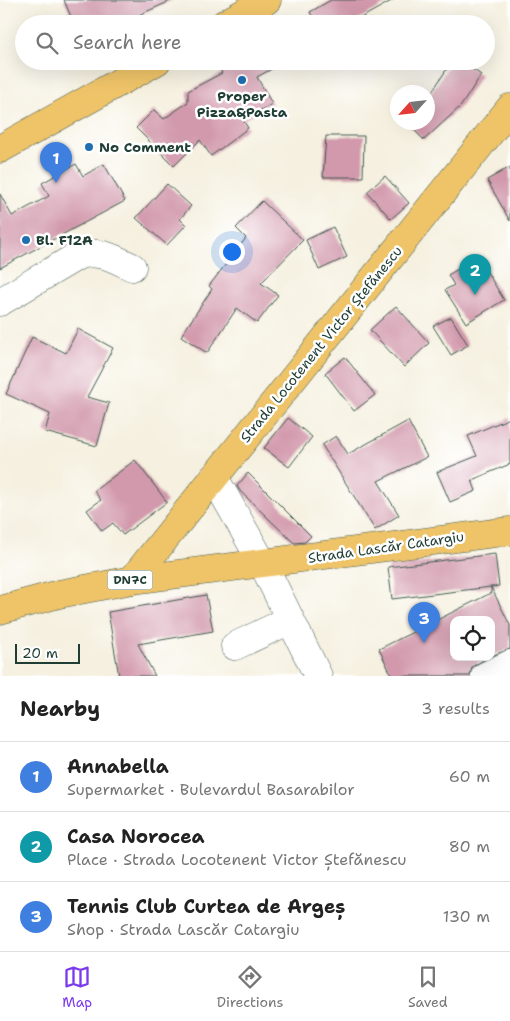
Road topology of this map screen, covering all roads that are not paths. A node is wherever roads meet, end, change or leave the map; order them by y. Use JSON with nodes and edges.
{"nodes":[{"id":1,"x":267,"y":0,"type":"edge"},
{"id":2,"x":240,"y":15,"type":"edge"},
{"id":3,"x":141,"y":70,"type":"edge"},
{"id":4,"x":510,"y":108,"type":"edge"},
{"id":5,"x":0,"y":149,"type":"edge"},
{"id":6,"x":132,"y":267,"type":"dead end"},
{"id":7,"x":0,"y":302,"type":"edge"},
{"id":8,"x":214,"y":477,"type":"junction"},
{"id":9,"x":510,"y":531,"type":"edge"},
{"id":10,"x":263,"y":564,"type":"junction"},
{"id":11,"x":132,"y":580,"type":"junction"},
{"id":12,"x":0,"y":610,"type":"edge"},
{"id":13,"x":290,"y":620,"type":"junction"},
{"id":14,"x":236,"y":646,"type":"dead end"},
{"id":15,"x":510,"y":664,"type":"edge"},
{"id":16,"x":318,"y":676,"type":"edge"},
{"id":17,"x":485,"y":676,"type":"edge"}],
"edges":[{"from":1,"to":2,"type":"main road"},
{"from":3,"to":5,"type":"main road"},
{"from":4,"to":8,"type":"main road","name":"Strada Locotenent Victor Ștefănescu"},
{"from":6,"to":7,"type":"street"},
{"from":8,"to":10,"type":"street"},
{"from":8,"to":11,"type":"main road","name":"Strada Locotenent Victor Ștefănescu"},
{"from":9,"to":10,"type":"main road","name":"Strada Lascăr Catargiu","number":"DN7C"},
{"from":10,"to":11,"type":"main road","number":"DN7C"},
{"from":10,"to":13,"type":"street"},
{"from":11,"to":12,"type":"main road","number":"DN7C"},
{"from":13,"to":14,"type":"street"},
{"from":13,"to":16,"type":"street"},
{"from":15,"to":17,"type":"street"}]}
